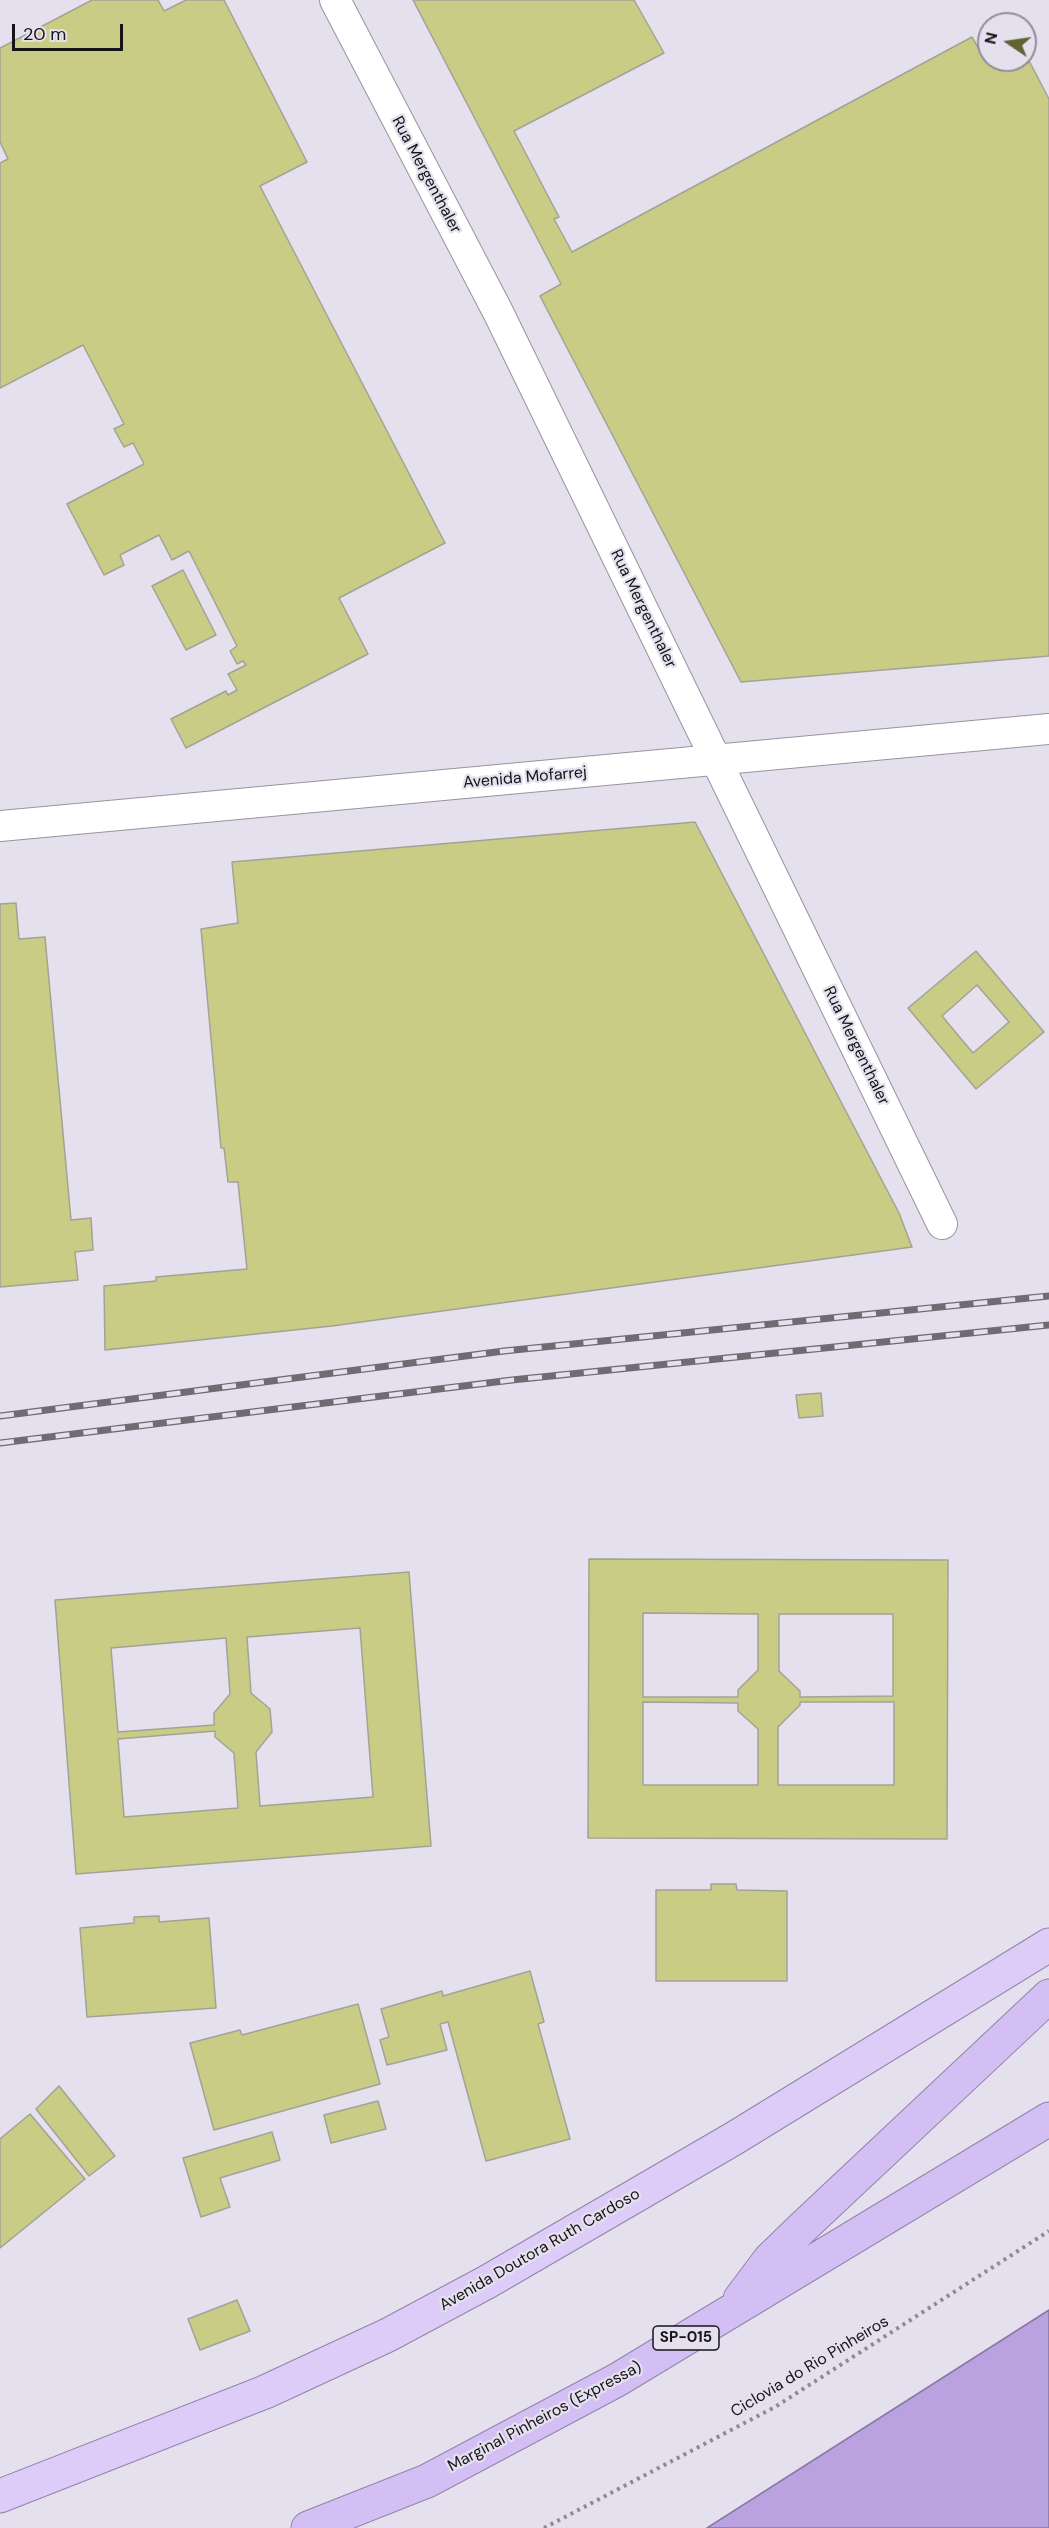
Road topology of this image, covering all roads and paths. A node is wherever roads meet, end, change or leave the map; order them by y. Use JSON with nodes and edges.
{"nodes":[{"id":1,"x":335,"y":0,"type":"edge"},
{"id":2,"x":1049,"y":729,"type":"edge"},
{"id":3,"x":717,"y":761,"type":"junction"},
{"id":4,"x":0,"y":826,"type":"edge"},
{"id":5,"x":942,"y":1224,"type":"dead end"},
{"id":6,"x":1049,"y":1945,"type":"edge"},
{"id":7,"x":1049,"y":1996,"type":"edge"},
{"id":8,"x":1049,"y":2119,"type":"edge"},
{"id":9,"x":1049,"y":2231,"type":"edge"},
{"id":10,"x":733,"y":2310,"type":"junction"},
{"id":11,"x":0,"y":2496,"type":"edge"},
{"id":12,"x":308,"y":2528,"type":"edge"},
{"id":13,"x":544,"y":2528,"type":"edge"}],
"edges":[{"from":1,"to":3,"type":"street","name":"Rua Mergenthaler"},
{"from":2,"to":3,"type":"street","name":"Avenida Mofarrej"},
{"from":3,"to":4,"type":"street","name":"Avenida Mofarrej"},
{"from":3,"to":5,"type":"street","name":"Rua Mergenthaler"},
{"from":6,"to":11,"type":"highway","name":"Avenida Doutora Ruth Cardoso"},
{"from":7,"to":10,"type":"highway"},
{"from":8,"to":10,"type":"highway","name":"Marginal Pinheiros (Expressa)","number":"SP-015"},
{"from":9,"to":13,"type":"path","name":"Ciclovia do Rio Pinheiros"},
{"from":10,"to":12,"type":"highway","name":"Marginal Pinheiros (Expressa)","number":"SP-015"}]}
